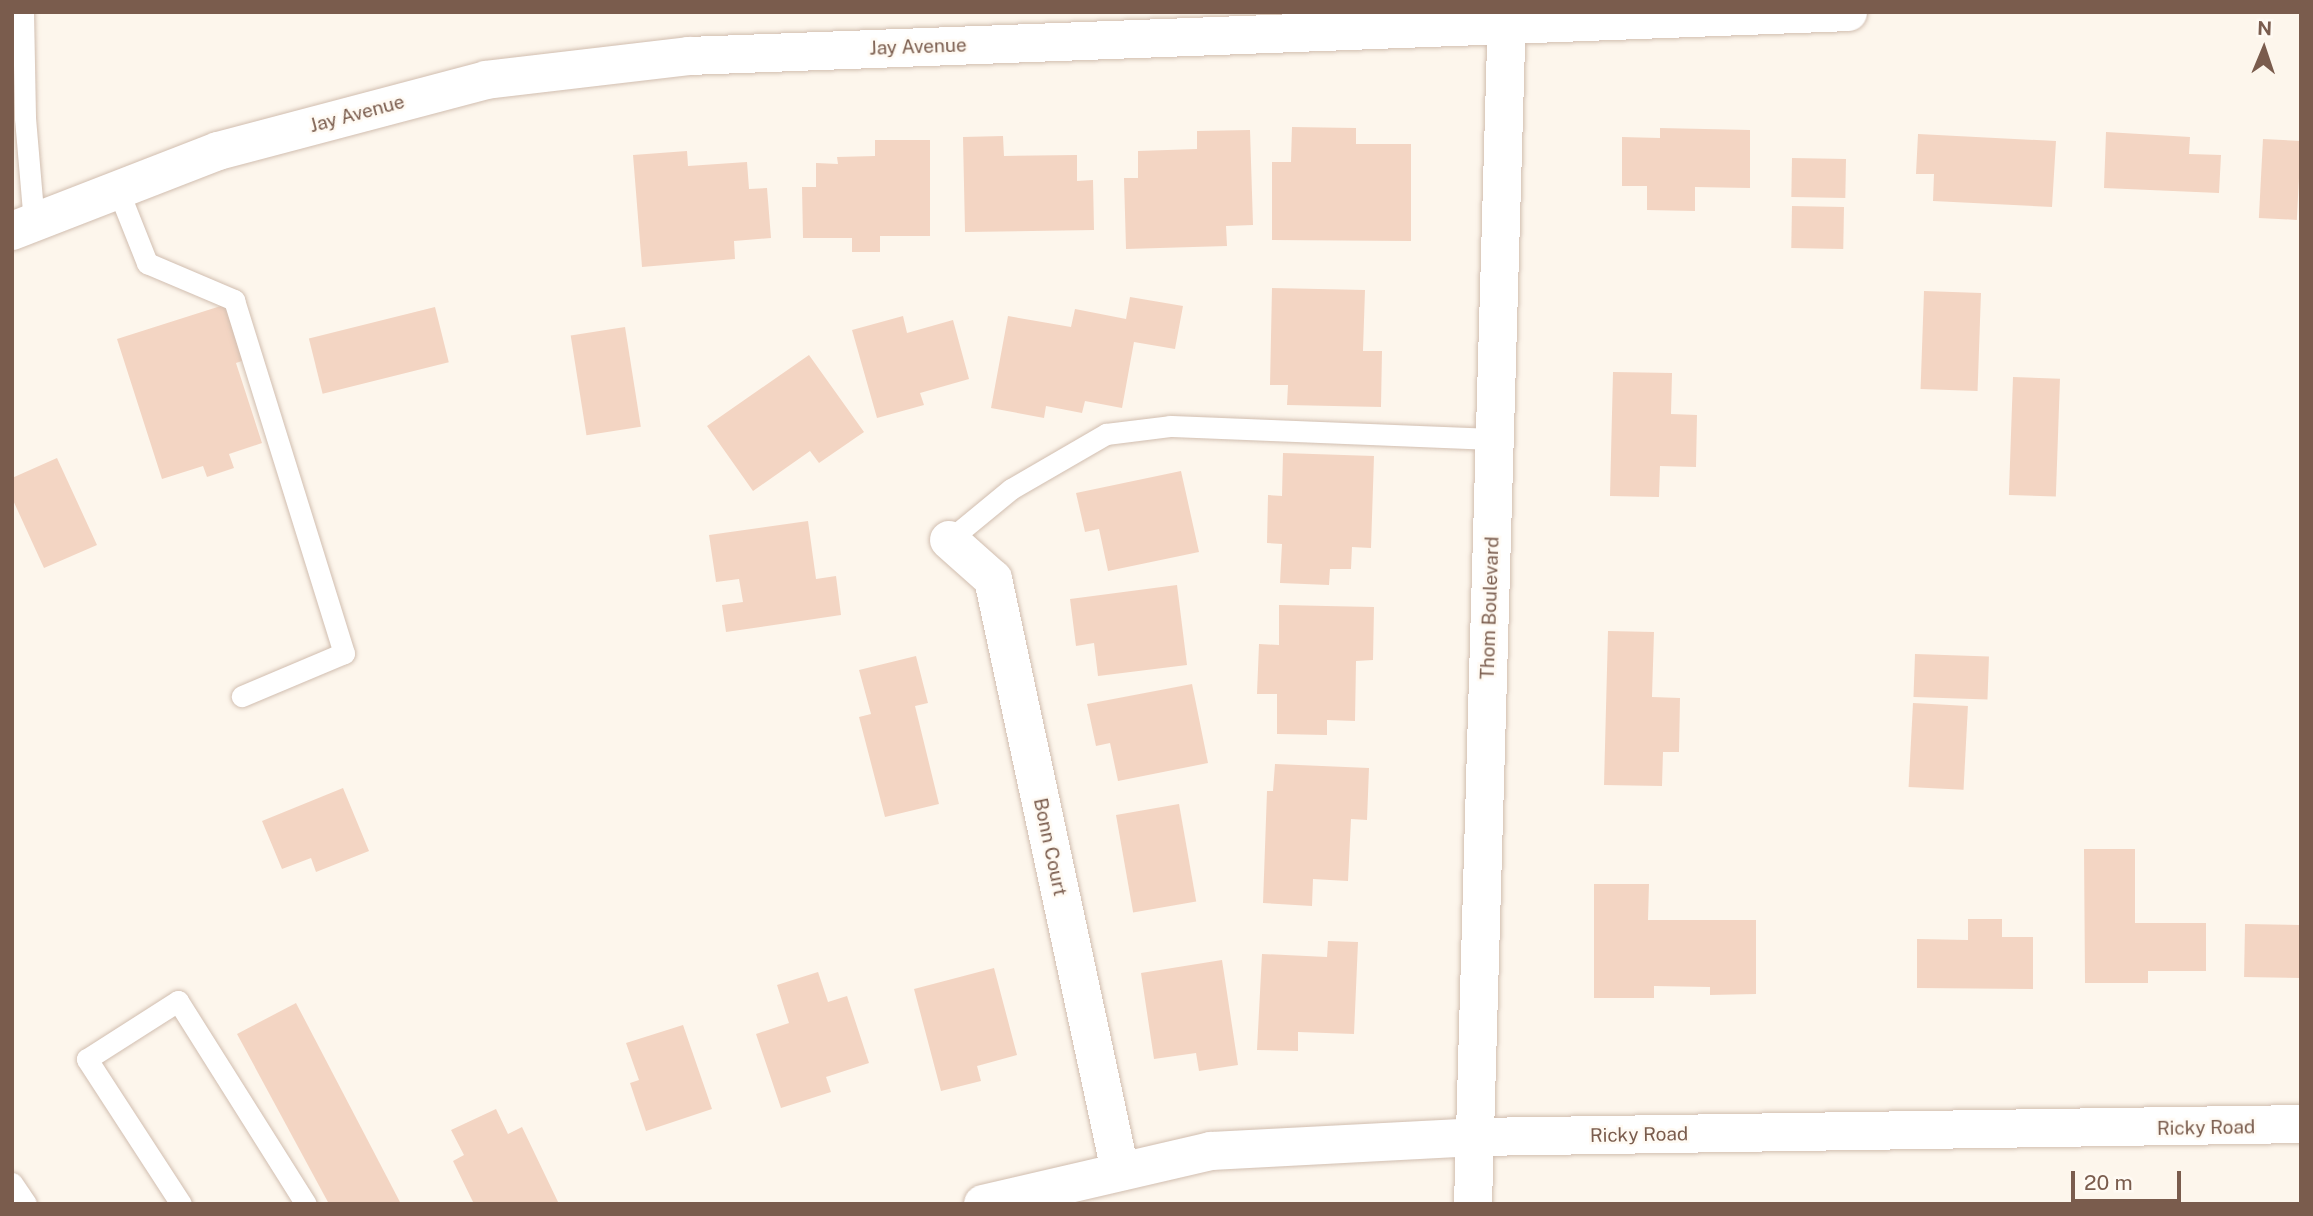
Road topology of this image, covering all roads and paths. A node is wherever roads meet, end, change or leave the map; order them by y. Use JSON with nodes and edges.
{"nodes":[{"id":1,"x":23,"y":12,"type":"edge"},
{"id":2,"x":1849,"y":12,"type":"edge"},
{"id":3,"x":1507,"y":18,"type":"edge"},
{"id":4,"x":118,"y":190,"type":"junction"},
{"id":5,"x":23,"y":227,"type":"edge"},
{"id":6,"x":1495,"y":439,"type":"junction"},
{"id":7,"x":949,"y":540,"type":"joint"},
{"id":8,"x":242,"y":696,"type":"dead end"},
{"id":9,"x":2301,"y":1124,"type":"edge"},
{"id":10,"x":1476,"y":1137,"type":"junction"},
{"id":11,"x":1120,"y":1171,"type":"junction"},
{"id":12,"x":12,"y":1183,"type":"edge"},
{"id":13,"x":26,"y":1204,"type":"edge"},
{"id":14,"x":181,"y":1204,"type":"edge"},
{"id":15,"x":306,"y":1204,"type":"edge"},
{"id":16,"x":983,"y":1204,"type":"edge"},
{"id":17,"x":1473,"y":1204,"type":"edge"}],
"edges":[{"from":1,"to":5,"type":"lane"},
{"from":2,"to":3,"type":"street","name":"Jay Avenue"},
{"from":3,"to":4,"type":"street","name":"Jay Avenue"},
{"from":3,"to":6,"type":"street","name":"Thom Boulevard"},
{"from":4,"to":5,"type":"street","name":"Jay Avenue"},
{"from":4,"to":8,"type":"lane"},
{"from":6,"to":7,"type":"lane"},
{"from":6,"to":10,"type":"street","name":"Thom Boulevard"},
{"from":7,"to":11,"type":"street","name":"Bonn Court"},
{"from":9,"to":10,"type":"street","name":"Ricky Road"},
{"from":10,"to":11,"type":"street","name":"Ricky Road"},
{"from":10,"to":17,"type":"street","name":"Thom Boulevard"},
{"from":11,"to":16,"type":"street","name":"Ricky Road"},
{"from":12,"to":13,"type":"lane"},
{"from":14,"to":15,"type":"lane"}]}
